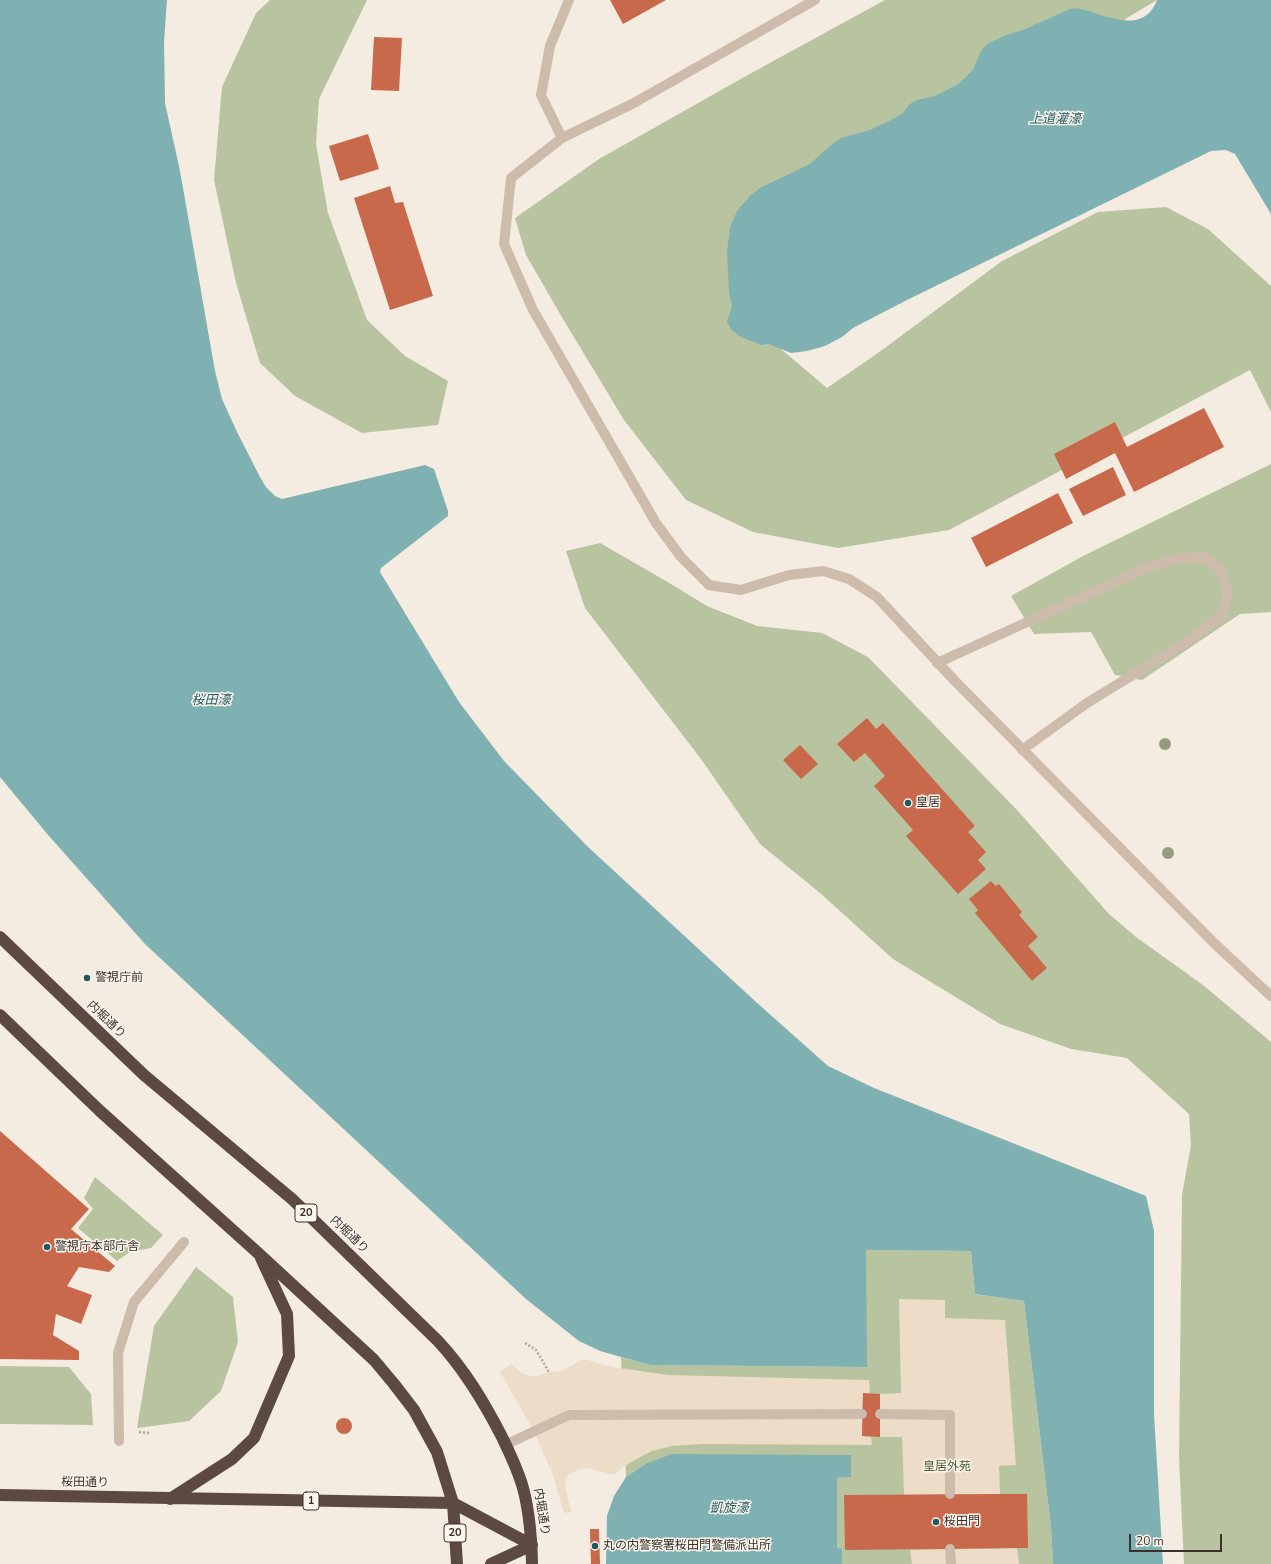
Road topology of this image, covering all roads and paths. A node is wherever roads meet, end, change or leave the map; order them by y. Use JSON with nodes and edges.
{"nodes":[{"id":1,"x":569,"y":0,"type":"edge"},
{"id":2,"x":815,"y":0,"type":"edge"},
{"id":3,"x":562,"y":138,"type":"junction"},
{"id":4,"x":937,"y":663,"type":"junction"},
{"id":5,"x":1022,"y":750,"type":"junction"},
{"id":6,"x":0,"y":937,"type":"edge"},
{"id":7,"x":1271,"y":996,"type":"edge"},
{"id":8,"x":0,"y":1015,"type":"edge"},
{"id":9,"x":184,"y":1242,"type":"dead end"},
{"id":10,"x":258,"y":1253,"type":"junction"},
{"id":11,"x":525,"y":1342,"type":"dead end"},
{"id":12,"x":549,"y":1372,"type":"dead end"},
{"id":13,"x":862,"y":1414,"type":"dead end"},
{"id":14,"x":880,"y":1414,"type":"dead end"},
{"id":15,"x":119,"y":1441,"type":"dead end"},
{"id":16,"x":505,"y":1445,"type":"junction"},
{"id":17,"x":950,"y":1494,"type":"dead end"},
{"id":18,"x":0,"y":1495,"type":"edge"},
{"id":19,"x":170,"y":1498,"type":"junction"},
{"id":20,"x":453,"y":1503,"type":"junction"},
{"id":21,"x":532,"y":1545,"type":"junction"},
{"id":22,"x":950,"y":1549,"type":"dead end"},
{"id":23,"x":457,"y":1564,"type":"edge"},
{"id":24,"x":491,"y":1564,"type":"edge"},
{"id":25,"x":532,"y":1564,"type":"edge"},
{"id":26,"x":952,"y":1564,"type":"edge"}],
"edges":[{"from":1,"to":3,"type":"street"},
{"from":2,"to":3,"type":"street"},
{"from":3,"to":4,"type":"street"},
{"from":4,"to":5,"type":"street"},
{"from":4,"to":5,"type":"street"},
{"from":5,"to":7,"type":"street"},
{"from":6,"to":16,"type":"highway","name":"内堀通り","number":"20"},
{"from":8,"to":10,"type":"highway","number":"20"},
{"from":9,"to":15,"type":"street"},
{"from":10,"to":19,"type":"highway","number":"20"},
{"from":10,"to":20,"type":"highway","number":"20"},
{"from":11,"to":12,"type":"path"},
{"from":13,"to":16,"type":"street"},
{"from":14,"to":17,"type":"street"},
{"from":16,"to":21,"type":"highway","name":"内堀通り","number":"20"},
{"from":18,"to":19,"type":"highway","name":"桜田通り","number":"1"},
{"from":19,"to":20,"type":"highway","number":"1"},
{"from":20,"to":21,"type":"highway","number":"1"},
{"from":20,"to":23,"type":"highway","number":"20"},
{"from":21,"to":24,"type":"highway"},
{"from":21,"to":25,"type":"highway","name":"内堀通り"},
{"from":22,"to":26,"type":"street"}]}
